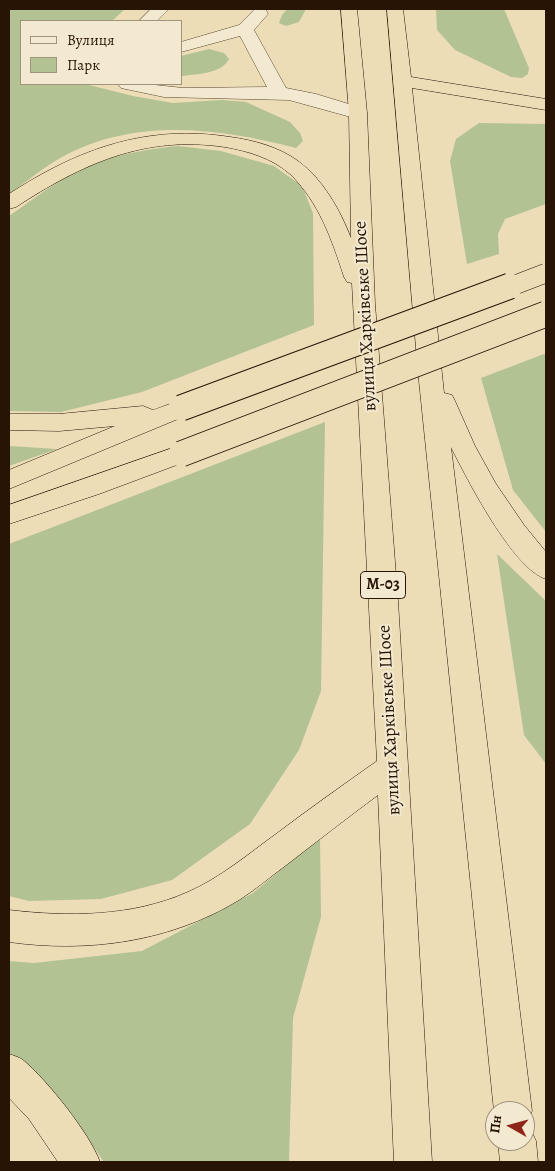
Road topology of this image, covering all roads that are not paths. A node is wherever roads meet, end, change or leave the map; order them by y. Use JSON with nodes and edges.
{"nodes":[{"id":1,"x":161,"y":9,"type":"edge"},
{"id":2,"x":349,"y":9,"type":"edge"},
{"id":3,"x":395,"y":9,"type":"edge"},
{"id":4,"x":260,"y":14,"type":"dead end"},
{"id":5,"x":148,"y":20,"type":"edge"},
{"id":6,"x":245,"y":29,"type":"junction"},
{"id":7,"x":182,"y":47,"type":"edge"},
{"id":8,"x":402,"y":80,"type":"junction"},
{"id":9,"x":129,"y":85,"type":"edge"},
{"id":10,"x":279,"y":93,"type":"junction"},
{"id":11,"x":546,"y":104,"type":"edge"},
{"id":12,"x":358,"y":113,"type":"junction"},
{"id":13,"x":9,"y":203,"type":"edge"},
{"id":14,"x":546,"y":273,"type":"edge"},
{"id":15,"x":364,"y":304,"type":"junction"},
{"id":16,"x":546,"y":314,"type":"edge"},
{"id":17,"x":430,"y":371,"type":"junction"},
{"id":18,"x":181,"y":408,"type":"junction"},
{"id":19,"x":9,"y":422,"type":"edge"},
{"id":20,"x":9,"y":480,"type":"edge"},
{"id":21,"x":90,"y":488,"type":"junction"},
{"id":22,"x":9,"y":515,"type":"edge"},
{"id":23,"x":9,"y":528,"type":"edge"},
{"id":24,"x":546,"y":569,"type":"edge"},
{"id":25,"x":392,"y":767,"type":"junction"},
{"id":26,"x":9,"y":926,"type":"edge"},
{"id":27,"x":9,"y":1072,"type":"edge"},
{"id":28,"x":512,"y":1101,"type":"edge"},
{"id":29,"x":81,"y":1162,"type":"edge"},
{"id":30,"x":413,"y":1162,"type":"edge"}],
"edges":[{"from":1,"to":5,"type":"lane"},
{"from":2,"to":12,"type":"highway","name":"вулиця Харківське Шосе","number":"М-03"},
{"from":3,"to":8,"type":"highway"},
{"from":4,"to":6,"type":"lane"},
{"from":6,"to":7,"type":"lane"},
{"from":6,"to":10,"type":"lane"},
{"from":8,"to":11,"type":"highway"},
{"from":8,"to":17,"type":"highway"},
{"from":9,"to":10,"type":"lane"},
{"from":10,"to":12,"type":"lane"},
{"from":12,"to":15,"type":"highway","name":"вулиця Харківське Шосе","number":"М-03"},
{"from":13,"to":15,"type":"highway"},
{"from":14,"to":18,"type":"highway","bridge":true},
{"from":15,"to":25,"type":"highway","name":"вулиця Харківське Шосе","number":"М-03"},
{"from":16,"to":21,"type":"highway","bridge":true},
{"from":17,"to":24,"type":"highway"},
{"from":17,"to":28,"type":"highway"},
{"from":18,"to":19,"type":"highway"},
{"from":18,"to":20,"type":"highway"},
{"from":21,"to":22,"type":"highway"},
{"from":21,"to":23,"type":"highway"},
{"from":25,"to":26,"type":"highway"},
{"from":25,"to":30,"type":"highway","name":"вулиця Харківське Шосе","number":"М-03"},
{"from":27,"to":29,"type":"highway"}]}
